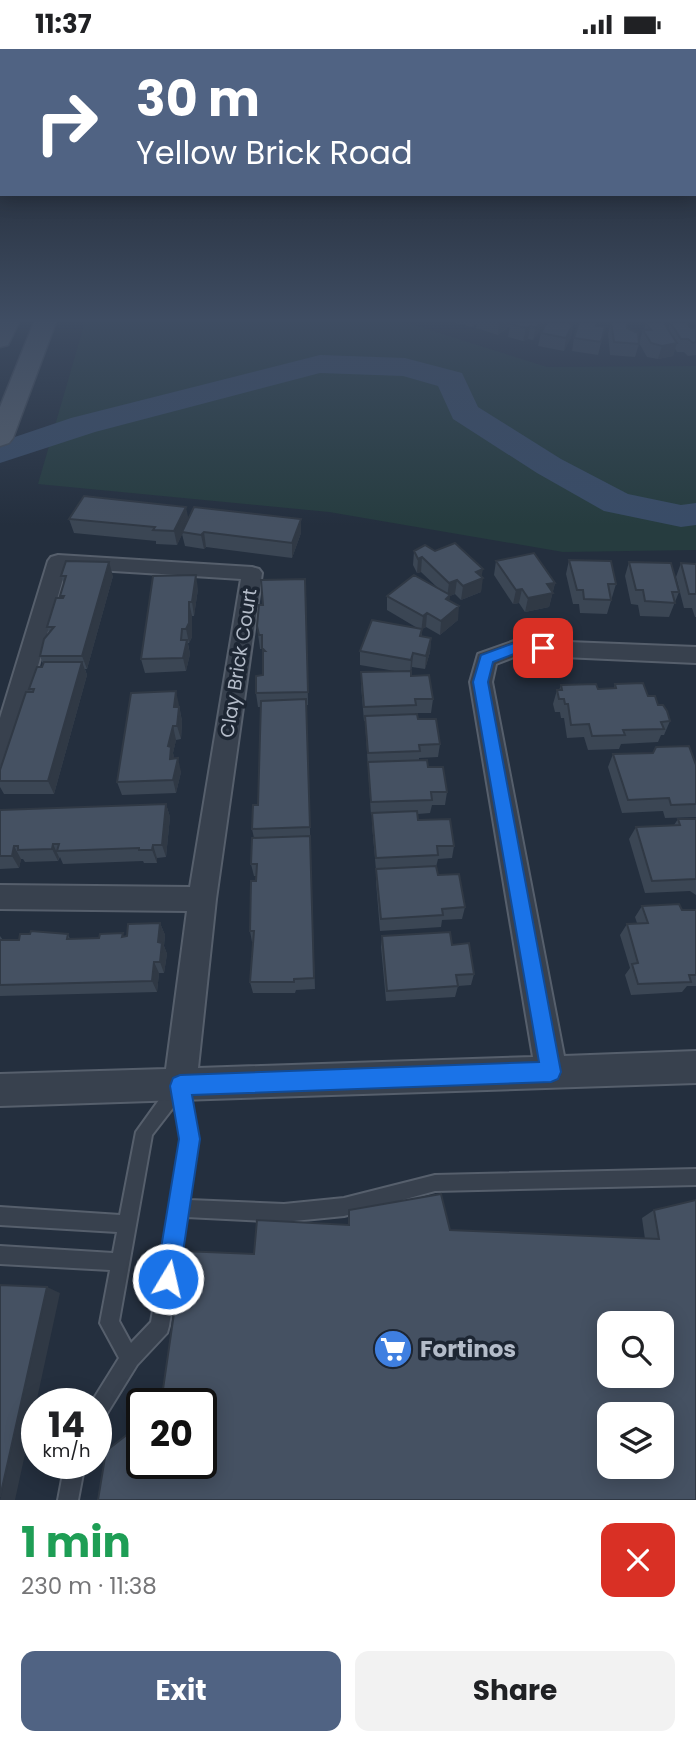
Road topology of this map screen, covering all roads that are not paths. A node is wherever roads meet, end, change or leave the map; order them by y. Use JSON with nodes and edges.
{"nodes":[{"id":1,"x":18,"y":390,"type":"edge"},
{"id":2,"x":1,"y":434,"type":"edge"},
{"id":3,"x":696,"y":655,"type":"edge"},
{"id":4,"x":0,"y":757,"type":"edge"},
{"id":5,"x":0,"y":897,"type":"edge"},
{"id":6,"x":202,"y":899,"type":"junction"},
{"id":7,"x":696,"y":1067,"type":"edge"},
{"id":8,"x":551,"y":1072,"type":"junction"},
{"id":9,"x":180,"y":1086,"type":"junction"},
{"id":10,"x":0,"y":1090,"type":"edge"},
{"id":11,"x":696,"y":1177,"type":"edge"},
{"id":12,"x":179,"y":1207,"type":"junction"},
{"id":13,"x":0,"y":1216,"type":"edge"},
{"id":14,"x":127,"y":1224,"type":"junction"},
{"id":15,"x":0,"y":1255,"type":"edge"},
{"id":16,"x":120,"y":1262,"type":"junction"},
{"id":17,"x":130,"y":1358,"type":"junction"},
{"id":18,"x":111,"y":1388,"type":"edge"},
{"id":19,"x":72,"y":1479,"type":"edge"},
{"id":20,"x":68,"y":1500,"type":"edge"}],
"edges":[{"from":1,"to":2,"type":"main road"},
{"from":3,"to":8,"type":"street"},
{"from":4,"to":6,"type":"street","name":"Clay Brick Court"},
{"from":5,"to":6,"type":"street"},
{"from":6,"to":9,"type":"street","name":"Clay Brick Court"},
{"from":7,"to":8,"type":"street"},
{"from":8,"to":9,"type":"street"},
{"from":9,"to":10,"type":"street"},
{"from":9,"to":12,"type":"lane"},
{"from":9,"to":14,"type":"lane"},
{"from":11,"to":12,"type":"lane"},
{"from":12,"to":17,"type":"lane"},
{"from":13,"to":14,"type":"lane"},
{"from":14,"to":16,"type":"lane"},
{"from":15,"to":16,"type":"lane"},
{"from":16,"to":17,"type":"lane"},
{"from":17,"to":18,"type":"lane"},
{"from":19,"to":20,"type":"lane"}]}
